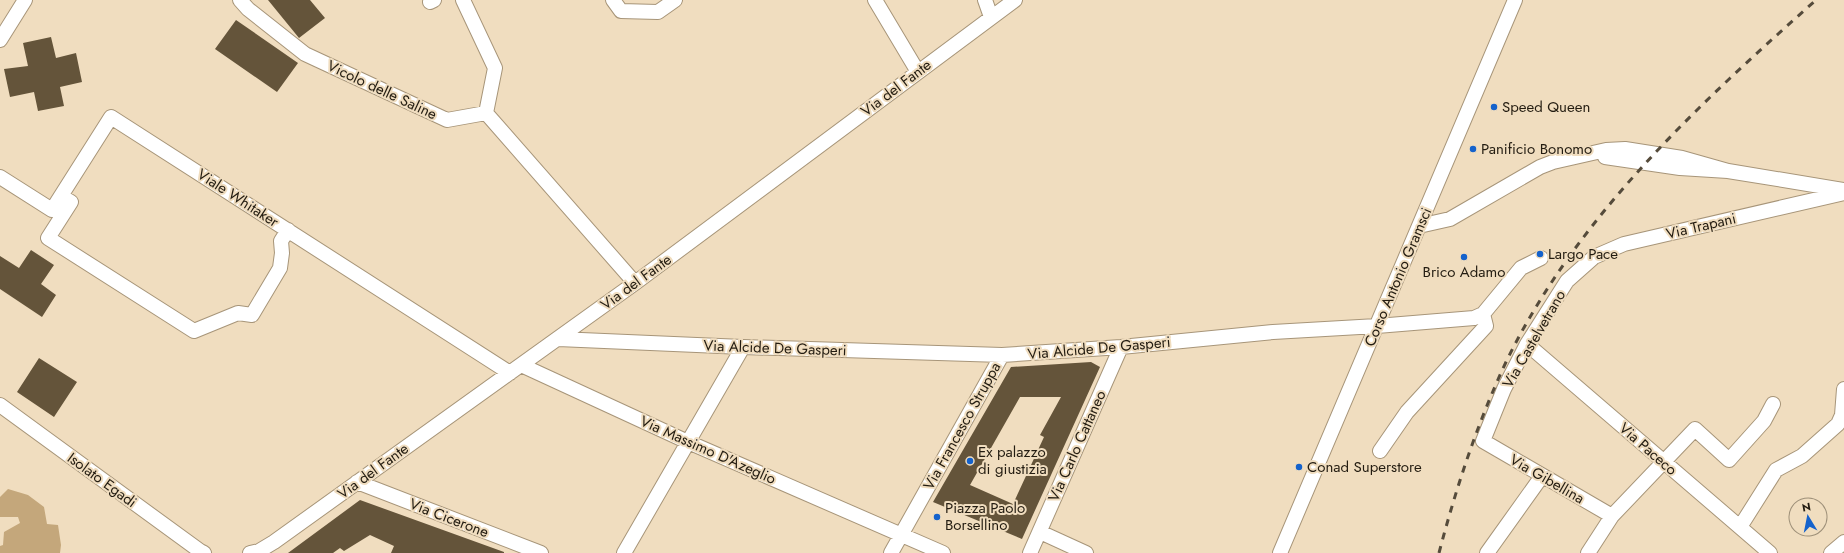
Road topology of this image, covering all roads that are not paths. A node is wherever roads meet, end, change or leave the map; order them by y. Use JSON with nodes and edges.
{"nodes":[{"id":1,"x":25,"y":0,"type":"edge"},
{"id":2,"x":240,"y":0,"type":"edge"},
{"id":3,"x":463,"y":0,"type":"edge"},
{"id":4,"x":613,"y":0,"type":"edge"},
{"id":5,"x":675,"y":0,"type":"edge"},
{"id":6,"x":875,"y":0,"type":"edge"},
{"id":7,"x":985,"y":0,"type":"edge"},
{"id":8,"x":1015,"y":0,"type":"edge"},
{"id":9,"x":1515,"y":0,"type":"edge"},
{"id":10,"x":991,"y":18,"type":"junction"},
{"id":11,"x":0,"y":40,"type":"edge"},
{"id":12,"x":918,"y":72,"type":"junction"},
{"id":13,"x":486,"y":113,"type":"junction"},
{"id":14,"x":0,"y":177,"type":"edge"},
{"id":15,"x":1844,"y":192,"type":"edge"},
{"id":16,"x":61,"y":196,"type":"junction"},
{"id":17,"x":1419,"y":226,"type":"junction"},
{"id":18,"x":288,"y":230,"type":"junction"},
{"id":19,"x":1541,"y":258,"type":"dead end"},
{"id":20,"x":1567,"y":281,"type":"joint"},
{"id":21,"x":635,"y":283,"type":"junction"},
{"id":22,"x":1483,"y":314,"type":"junction"},
{"id":23,"x":1378,"y":326,"type":"junction"},
{"id":24,"x":558,"y":339,"type":"junction"},
{"id":25,"x":1527,"y":344,"type":"junction"},
{"id":26,"x":743,"y":347,"type":"junction"},
{"id":27,"x":1120,"y":347,"type":"junction"},
{"id":28,"x":1002,"y":355,"type":"junction"},
{"id":29,"x":516,"y":369,"type":"junction"},
{"id":30,"x":1844,"y":389,"type":"edge"},
{"id":31,"x":1773,"y":404,"type":"dead end"},
{"id":32,"x":0,"y":405,"type":"edge"},
{"id":33,"x":1483,"y":441,"type":"joint"},
{"id":34,"x":688,"y":442,"type":"junction"},
{"id":35,"x":1380,"y":451,"type":"dead end"},
{"id":36,"x":1662,"y":462,"type":"junction"},
{"id":37,"x":1542,"y":476,"type":"junction"},
{"id":38,"x":357,"y":482,"type":"junction"},
{"id":39,"x":1612,"y":516,"type":"junction"},
{"id":40,"x":1740,"y":527,"type":"junction"},
{"id":41,"x":896,"y":542,"type":"edge"},
{"id":42,"x":1844,"y":542,"type":"edge"},
{"id":43,"x":1035,"y":543,"type":"edge"},
{"id":44,"x":201,"y":552,"type":"edge"},
{"id":45,"x":257,"y":552,"type":"edge"},
{"id":46,"x":541,"y":553,"type":"edge"},
{"id":47,"x":624,"y":553,"type":"edge"},
{"id":48,"x":943,"y":553,"type":"edge"},
{"id":49,"x":1086,"y":553,"type":"edge"},
{"id":50,"x":1280,"y":553,"type":"edge"},
{"id":51,"x":1487,"y":553,"type":"edge"},
{"id":52,"x":1588,"y":553,"type":"edge"},
{"id":53,"x":1770,"y":553,"type":"edge"},
{"id":54,"x":1831,"y":553,"type":"edge"}],
"edges":[{"from":1,"to":11,"type":"street"},
{"from":2,"to":13,"type":"street","name":"Vicolo delle Saline"},
{"from":3,"to":13,"type":"street"},
{"from":4,"to":5,"type":"street"},
{"from":6,"to":12,"type":"street"},
{"from":7,"to":10,"type":"street"},
{"from":8,"to":10,"type":"street","name":"Via del Fante"},
{"from":9,"to":17,"type":"street","name":"Corso Antonio Gramsci"},
{"from":10,"to":12,"type":"street","name":"Via del Fante"},
{"from":12,"to":21,"type":"street","name":"Via del Fante"},
{"from":13,"to":21,"type":"street"},
{"from":14,"to":16,"type":"street","name":"Viale Whitaker"},
{"from":15,"to":17,"type":"street"},
{"from":15,"to":20,"type":"street","name":"Via Trapani"},
{"from":16,"to":18,"type":"street","name":"Viale Whitaker"},
{"from":16,"to":18,"type":"street"},
{"from":17,"to":23,"type":"street","name":"Corso Antonio Gramsci"},
{"from":18,"to":29,"type":"street","name":"Viale Whitaker"},
{"from":19,"to":22,"type":"street"},
{"from":20,"to":25,"type":"street","name":"Via Castelvetrano"},
{"from":21,"to":24,"type":"street","name":"Via del Fante"},
{"from":22,"to":23,"type":"street","name":"Via Alcide De Gasperi"},
{"from":22,"to":35,"type":"street"},
{"from":23,"to":27,"type":"street","name":"Via Alcide De Gasperi"},
{"from":23,"to":50,"type":"street","name":"Corso Antonio Gramsci"},
{"from":24,"to":26,"type":"street","name":"Via Alcide De Gasperi"},
{"from":24,"to":29,"type":"street","name":"Via del Fante"},
{"from":25,"to":33,"type":"street","name":"Via Castelvetrano"},
{"from":25,"to":36,"type":"street","name":"Via Paceco"},
{"from":26,"to":28,"type":"street","name":"Via Alcide De Gasperi"},
{"from":26,"to":34,"type":"street"},
{"from":27,"to":28,"type":"street","name":"Via Alcide De Gasperi"},
{"from":27,"to":43,"type":"street","name":"Via Carlo Cattaneo"},
{"from":28,"to":41,"type":"street","name":"Via Francesco Struppa"},
{"from":29,"to":34,"type":"street","name":"Via Massimo D'Azeglio"},
{"from":29,"to":38,"type":"street","name":"Via del Fante"},
{"from":30,"to":40,"type":"street"},
{"from":31,"to":36,"type":"street"},
{"from":32,"to":44,"type":"street","name":"Isolato Egadi"},
{"from":33,"to":37,"type":"street","name":"Via Gibellina"},
{"from":34,"to":41,"type":"street","name":"Via Massimo D'Azeglio"},
{"from":34,"to":47,"type":"street"},
{"from":36,"to":39,"type":"street"},
{"from":36,"to":40,"type":"street","name":"Via Paceco"},
{"from":37,"to":39,"type":"street","name":"Via Gibellina"},
{"from":37,"to":51,"type":"street"},
{"from":38,"to":45,"type":"street","name":"Via del Fante"},
{"from":38,"to":46,"type":"street","name":"Via Cicerone"},
{"from":39,"to":52,"type":"street"},
{"from":40,"to":53,"type":"street","name":"Via Paceco"},
{"from":41,"to":48,"type":"street","name":"Via Massimo D'Azeglio"},
{"from":42,"to":54,"type":"street"},
{"from":43,"to":49,"type":"street"}]}
